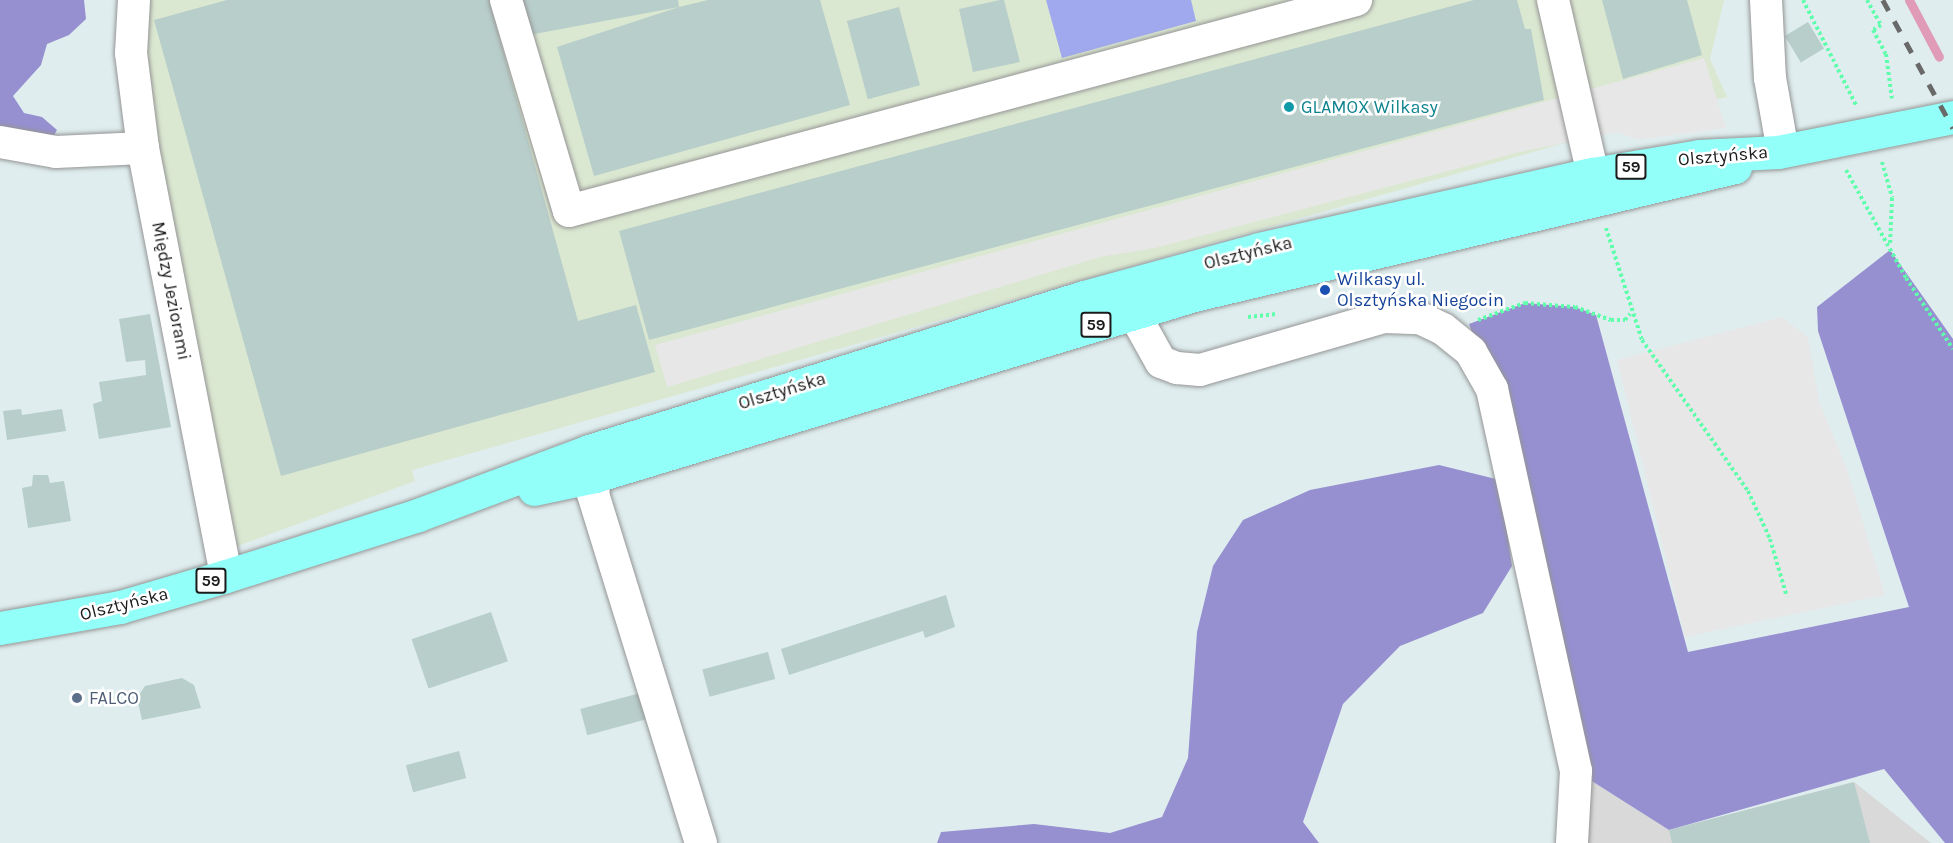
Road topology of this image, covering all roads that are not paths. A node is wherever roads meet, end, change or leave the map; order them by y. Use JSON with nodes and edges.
{"nodes":[{"id":1,"x":134,"y":0,"type":"edge"},
{"id":2,"x":506,"y":0,"type":"edge"},
{"id":3,"x":1287,"y":0,"type":"edge"},
{"id":4,"x":1356,"y":0,"type":"edge"},
{"id":5,"x":1553,"y":0,"type":"edge"},
{"id":6,"x":1766,"y":0,"type":"edge"},
{"id":7,"x":1254,"y":27,"type":"junction"},
{"id":8,"x":1953,"y":117,"type":"edge"},
{"id":9,"x":0,"y":142,"type":"edge"},
{"id":10,"x":143,"y":148,"type":"junction"},
{"id":11,"x":1780,"y":151,"type":"junction"},
{"id":12,"x":1596,"y":188,"type":"junction"},
{"id":13,"x":1129,"y":299,"type":"junction"},
{"id":14,"x":595,"y":476,"type":"junction"},
{"id":15,"x":418,"y":515,"type":"junction"},
{"id":16,"x":226,"y":576,"type":"junction"},
{"id":17,"x":0,"y":628,"type":"edge"},
{"id":18,"x":699,"y":834,"type":"edge"},
{"id":19,"x":1572,"y":843,"type":"edge"}],
"edges":[{"from":1,"to":10,"type":"street","name":"Między Jeziorami"},
{"from":2,"to":7,"type":"street"},
{"from":3,"to":7,"type":"street"},
{"from":4,"to":7,"type":"street"},
{"from":5,"to":12,"type":"street"},
{"from":6,"to":11,"type":"street"},
{"from":8,"to":11,"type":"main road","number":"59"},
{"from":9,"to":10,"type":"street"},
{"from":10,"to":16,"type":"street","name":"Między Jeziorami"},
{"from":11,"to":12,"type":"main road","name":"Olsztyńska","number":"59"},
{"from":12,"to":13,"type":"main road","name":"Olsztyńska","number":"59"},
{"from":13,"to":14,"type":"main road","name":"Olsztyńska","number":"59"},
{"from":13,"to":15,"type":"main road","name":"Olsztyńska","number":"59"},
{"from":13,"to":19,"type":"street"},
{"from":14,"to":15,"type":"main road","name":"Olsztyńska","number":"59"},
{"from":14,"to":18,"type":"street"},
{"from":15,"to":16,"type":"main road","name":"Olsztyńska","number":"59"},
{"from":16,"to":17,"type":"main road","name":"Olsztyńska","number":"59"}]}
